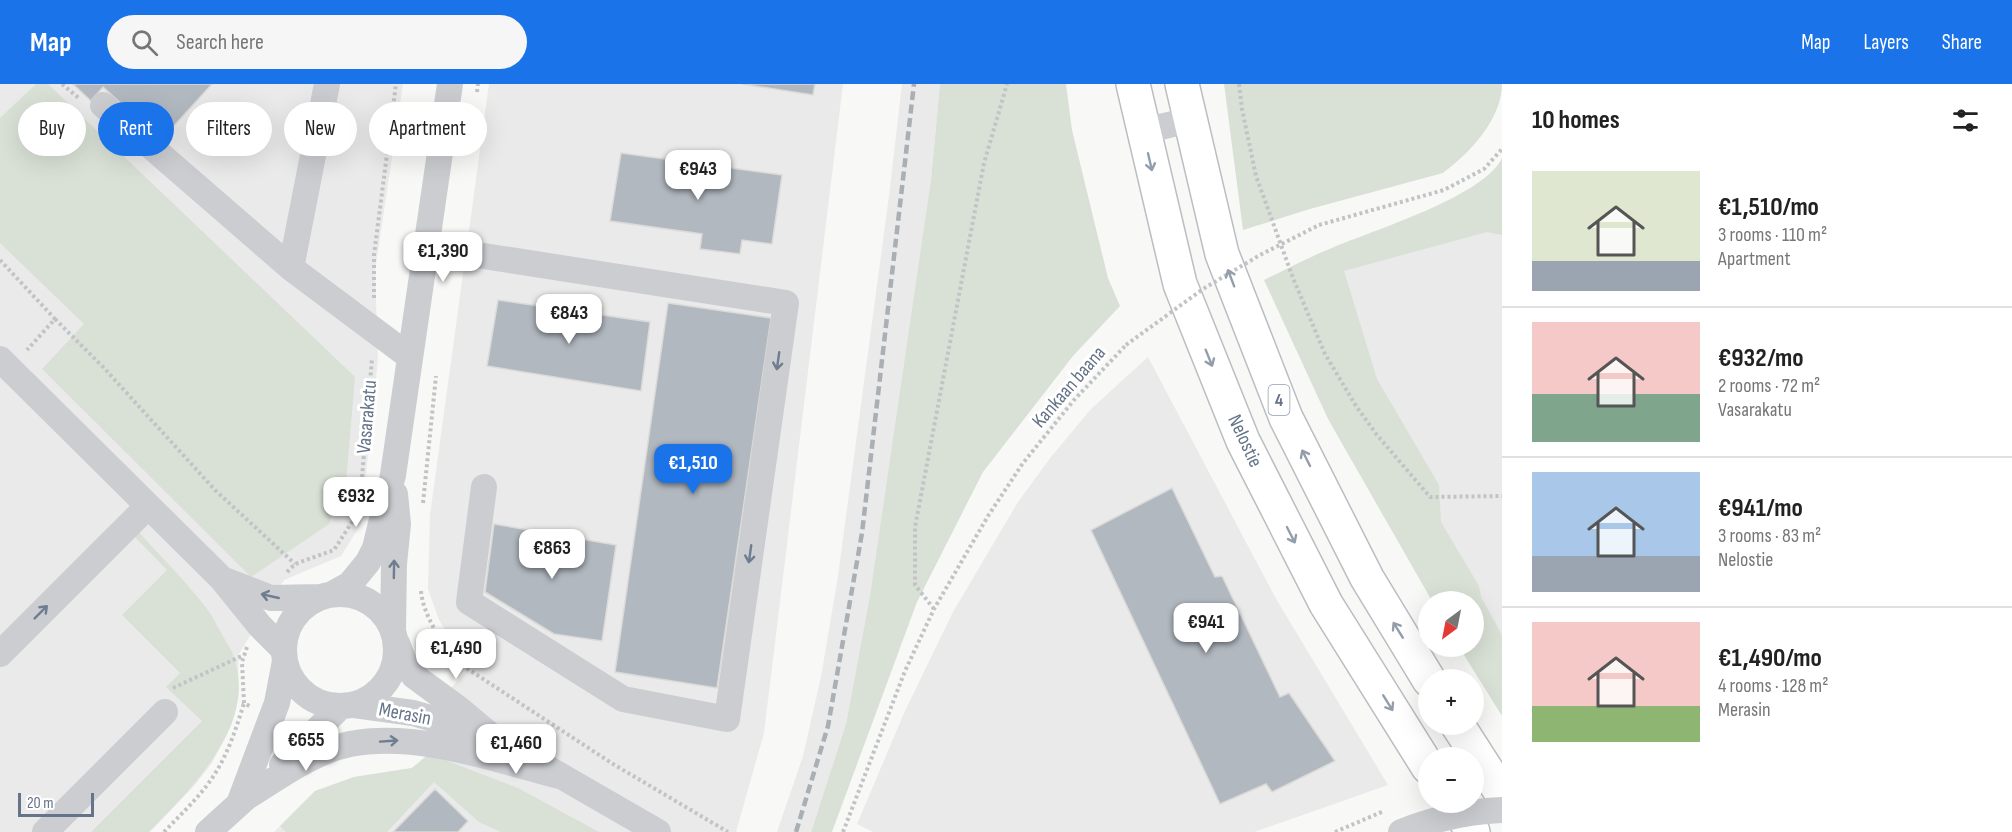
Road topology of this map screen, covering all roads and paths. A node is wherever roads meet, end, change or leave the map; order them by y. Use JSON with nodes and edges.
{"nodes":[{"id":1,"x":327,"y":84,"type":"edge"},
{"id":2,"x":396,"y":84,"type":"edge"},
{"id":3,"x":450,"y":84,"type":"edge"},
{"id":4,"x":478,"y":84,"type":"edge"},
{"id":5,"x":1007,"y":84,"type":"edge"},
{"id":6,"x":1133,"y":84,"type":"edge"},
{"id":7,"x":1182,"y":84,"type":"edge"},
{"id":8,"x":1239,"y":84,"type":"edge"},
{"id":9,"x":477,"y":95,"type":"dead end"},
{"id":10,"x":1190,"y":120,"type":"junction"},
{"id":11,"x":1143,"y":131,"type":"junction"},
{"id":12,"x":1502,"y":148,"type":"edge"},
{"id":13,"x":162,"y":156,"type":"edge"},
{"id":14,"x":426,"y":247,"type":"junction"},
{"id":15,"x":0,"y":260,"type":"edge"},
{"id":16,"x":291,"y":268,"type":"junction"},
{"id":17,"x":55,"y":319,"type":"junction"},
{"id":18,"x":374,"y":331,"type":"junction"},
{"id":19,"x":410,"y":357,"type":"junction"},
{"id":20,"x":5,"y":364,"type":"edge"},
{"id":21,"x":436,"y":367,"type":"dead end"},
{"id":22,"x":393,"y":475,"type":"junction"},
{"id":23,"x":484,"y":487,"type":"dead end"},
{"id":24,"x":1502,"y":496,"type":"edge"},
{"id":25,"x":148,"y":506,"type":"junction"},
{"id":26,"x":423,"y":512,"type":"dead end"},
{"id":27,"x":295,"y":564,"type":"junction"},
{"id":28,"x":222,"y":579,"type":"junction"},
{"id":29,"x":326,"y":595,"type":"junction"},
{"id":30,"x":270,"y":598,"type":"junction"},
{"id":31,"x":934,"y":609,"type":"junction"},
{"id":32,"x":260,"y":626,"type":"junction"},
{"id":33,"x":395,"y":635,"type":"junction"},
{"id":34,"x":0,"y":654,"type":"edge"},
{"id":35,"x":244,"y":655,"type":"junction"},
{"id":36,"x":285,"y":656,"type":"junction"},
{"id":37,"x":1422,"y":669,"type":"edge"},
{"id":38,"x":167,"y":701,"type":"joint"},
{"id":39,"x":244,"y":703,"type":"junction"},
{"id":40,"x":347,"y":706,"type":"junction"},
{"id":41,"x":269,"y":721,"type":"junction"},
{"id":42,"x":490,"y":735,"type":"junction"},
{"id":43,"x":1464,"y":735,"type":"edge"},
{"id":44,"x":1418,"y":751,"type":"edge"},
{"id":45,"x":563,"y":777,"type":"junction"},
{"id":46,"x":1502,"y":794,"type":"edge"},
{"id":47,"x":240,"y":801,"type":"junction"},
{"id":48,"x":1502,"y":810,"type":"edge"},
{"id":49,"x":1460,"y":813,"type":"edge"},
{"id":50,"x":1368,"y":818,"type":"dead end"},
{"id":51,"x":45,"y":832,"type":"edge"},
{"id":52,"x":164,"y":832,"type":"edge"},
{"id":53,"x":208,"y":832,"type":"edge"},
{"id":54,"x":658,"y":832,"type":"edge"},
{"id":55,"x":843,"y":832,"type":"edge"},
{"id":56,"x":1335,"y":832,"type":"edge"},
{"id":57,"x":1401,"y":832,"type":"edge"},
{"id":58,"x":1473,"y":832,"type":"edge"}],
"edges":[{"from":1,"to":16,"type":"street"},
{"from":2,"to":18,"type":"path","name":"Vasarakatu"},
{"from":3,"to":14,"type":"street","name":"Vasarakatu"},
{"from":4,"to":9,"type":"path"},
{"from":5,"to":31,"type":"path"},
{"from":6,"to":11,"type":"highway","name":"Nelostie"},
{"from":7,"to":10,"type":"highway","number":"4"},
{"from":8,"to":24,"type":"path"},
{"from":10,"to":11,"type":"street"},
{"from":37,"to":10,"type":"highway","number":"4","one_way":true},
{"from":11,"to":44,"type":"highway","name":"Nelostie","one_way":true},
{"from":12,"to":31,"type":"path","name":"Kankaan baana","bridge":true},
{"from":13,"to":16,"type":"street"},
{"from":14,"to":19,"type":"street","name":"Vasarakatu"},
{"from":14,"to":23,"type":"street","one_way":true},
{"from":15,"to":17,"type":"path"},
{"from":16,"to":18,"type":"street"},
{"from":17,"to":20,"type":"path"},
{"from":17,"to":27,"type":"path"},
{"from":18,"to":19,"type":"street"},
{"from":18,"to":27,"type":"path","name":"Vasarakatu"},
{"from":19,"to":22,"type":"street","name":"Vasarakatu"},
{"from":20,"to":25,"type":"street"},
{"from":21,"to":26,"type":"path"},
{"from":22,"to":29,"type":"street","name":"Vasarakatu"},
{"from":33,"to":22,"type":"street","name":"Vasarakatu","one_way":true},
{"from":25,"to":28,"type":"street"},
{"from":34,"to":25,"type":"street","one_way":true},
{"from":27,"to":30,"type":"path","name":"Vasarakatu"},
{"from":28,"to":30,"type":"street"},
{"from":28,"to":32,"type":"street"},
{"from":29,"to":30,"type":"street"},
{"from":29,"to":33,"type":"street"},
{"from":29,"to":36,"type":"street"},
{"from":31,"to":55,"type":"path","name":"Kankaan baana"},
{"from":32,"to":35,"type":"path"},
{"from":32,"to":36,"type":"street"},
{"from":33,"to":40,"type":"street"},
{"from":33,"to":42,"type":"street","name":"Merasin"},
{"from":35,"to":38,"type":"path"},
{"from":35,"to":39,"type":"path"},
{"from":36,"to":40,"type":"street"},
{"from":36,"to":41,"type":"street"},
{"from":38,"to":51,"type":"street"},
{"from":39,"to":41,"type":"path"},
{"from":39,"to":52,"type":"path"},
{"from":40,"to":42,"type":"street","name":"Merasin"},
{"from":40,"to":47,"type":"street"},
{"from":41,"to":47,"type":"street"},
{"from":42,"to":45,"type":"street","name":"Merasin"},
{"from":43,"to":46,"type":"highway"},
{"from":47,"to":45,"type":"street","name":"Merasin","one_way":true},
{"from":45,"to":54,"type":"street","name":"Merasin"},
{"from":47,"to":53,"type":"street"},
{"from":48,"to":57,"type":"street","bridge":true},
{"from":49,"to":58,"type":"highway"},
{"from":50,"to":56,"type":"path"}]}
